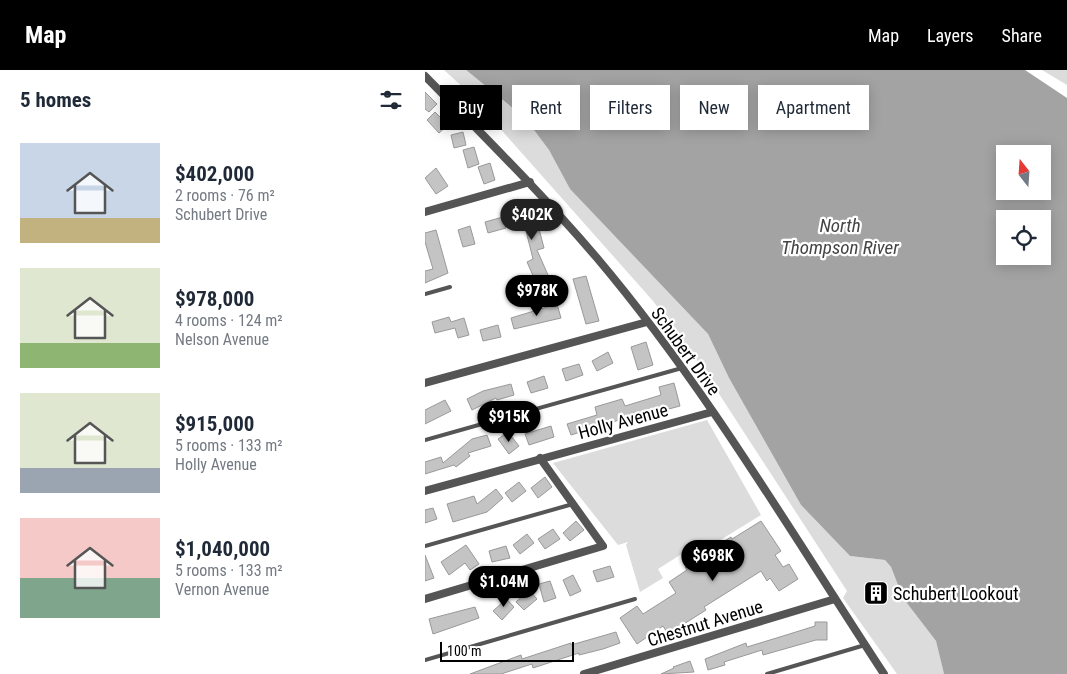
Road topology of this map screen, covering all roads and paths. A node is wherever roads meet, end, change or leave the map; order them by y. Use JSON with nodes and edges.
{"nodes":[{"id":1,"x":425,"y":76,"type":"edge"},
{"id":2,"x":530,"y":182,"type":"junction"},
{"id":3,"x":425,"y":212,"type":"edge"},
{"id":4,"x":450,"y":287,"type":"dead end"},
{"id":5,"x":425,"y":294,"type":"edge"},
{"id":6,"x":647,"y":322,"type":"junction"},
{"id":7,"x":681,"y":368,"type":"junction"},
{"id":8,"x":425,"y":383,"type":"edge"},
{"id":9,"x":713,"y":412,"type":"junction"},
{"id":10,"x":425,"y":440,"type":"edge"},
{"id":11,"x":540,"y":458,"type":"junction"},
{"id":12,"x":425,"y":491,"type":"edge"},
{"id":13,"x":573,"y":504,"type":"junction"},
{"id":14,"x":425,"y":546,"type":"edge"},
{"id":15,"x":425,"y":599,"type":"edge"},
{"id":16,"x":635,"y":599,"type":"dead end"},
{"id":17,"x":835,"y":599,"type":"junction"},
{"id":18,"x":865,"y":645,"type":"junction"},
{"id":19,"x":425,"y":660,"type":"edge"},
{"id":20,"x":584,"y":674,"type":"edge"},
{"id":21,"x":767,"y":674,"type":"edge"},
{"id":22,"x":884,"y":674,"type":"edge"}],
"edges":[{"from":1,"to":2,"type":"street","name":"Schubert Drive"},
{"from":2,"to":3,"type":"street"},
{"from":2,"to":6,"type":"street","name":"Schubert Drive"},
{"from":4,"to":5,"type":"lane"},
{"from":6,"to":7,"type":"street","name":"Schubert Drive"},
{"from":6,"to":8,"type":"street"},
{"from":7,"to":9,"type":"street","name":"Schubert Drive"},
{"from":7,"to":10,"type":"lane"},
{"from":9,"to":11,"type":"street","name":"Holly Avenue"},
{"from":9,"to":17,"type":"street","name":"Schubert Drive"},
{"from":11,"to":12,"type":"street","name":"Holly Avenue"},
{"from":11,"to":13,"type":"street"},
{"from":13,"to":14,"type":"lane"},
{"from":13,"to":15,"type":"street"},
{"from":16,"to":19,"type":"lane"},
{"from":17,"to":18,"type":"street","name":"Schubert Drive"},
{"from":17,"to":20,"type":"street","name":"Chestnut Avenue"},
{"from":18,"to":21,"type":"lane"},
{"from":18,"to":22,"type":"street","name":"Schubert Drive"}]}
